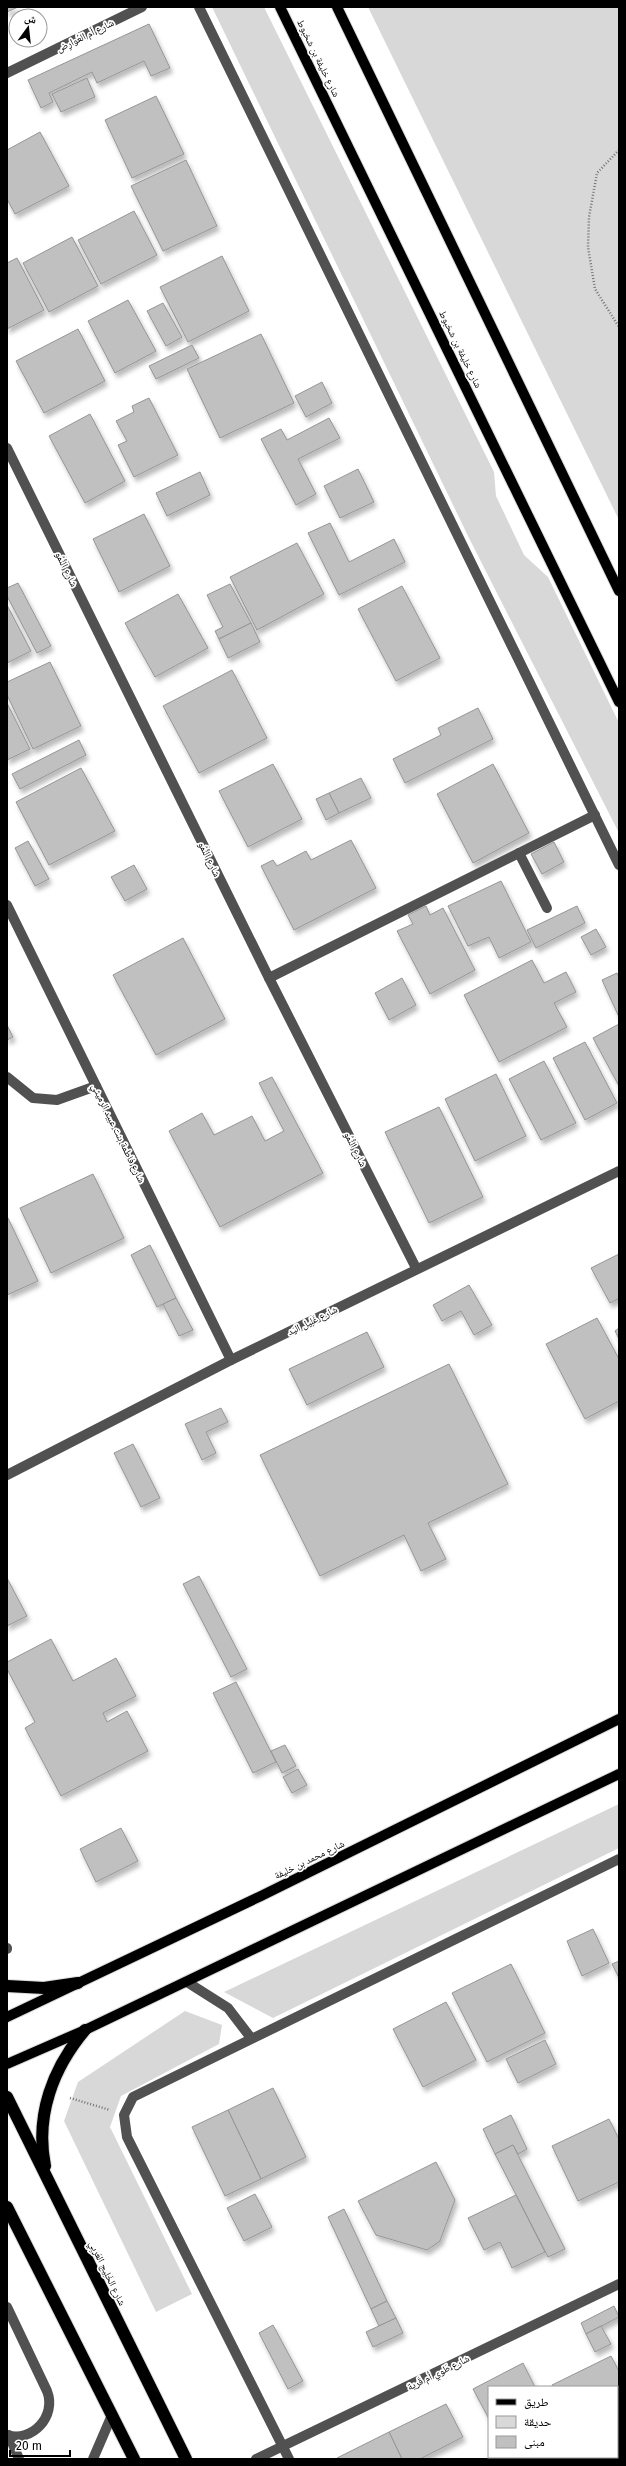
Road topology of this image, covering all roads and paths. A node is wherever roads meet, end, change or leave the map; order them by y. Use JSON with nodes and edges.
{"nodes":[{"id":1,"x":142,"y":7,"type":"edge"},
{"id":2,"x":199,"y":7,"type":"edge"},
{"id":3,"x":280,"y":7,"type":"edge"},
{"id":4,"x":337,"y":7,"type":"edge"},
{"id":5,"x":7,"y":73,"type":"edge"},
{"id":6,"x":619,"y":150,"type":"edge"},
{"id":7,"x":619,"y":327,"type":"edge"},
{"id":8,"x":7,"y":448,"type":"edge"},
{"id":9,"x":619,"y":591,"type":"edge"},
{"id":10,"x":619,"y":702,"type":"edge"},
{"id":11,"x":595,"y":815,"type":"junction"},
{"id":12,"x":519,"y":853,"type":"junction"},
{"id":13,"x":619,"y":864,"type":"edge"},
{"id":14,"x":7,"y":905,"type":"edge"},
{"id":15,"x":547,"y":908,"type":"dead end"},
{"id":16,"x":269,"y":978,"type":"junction"},
{"id":17,"x":7,"y":1077,"type":"edge"},
{"id":18,"x":96,"y":1086,"type":"junction"},
{"id":19,"x":619,"y":1171,"type":"edge"},
{"id":20,"x":416,"y":1268,"type":"junction"},
{"id":21,"x":231,"y":1360,"type":"junction"},
{"id":22,"x":7,"y":1475,"type":"edge"},
{"id":23,"x":619,"y":1719,"type":"edge"},
{"id":24,"x":619,"y":1774,"type":"edge"},
{"id":25,"x":619,"y":1859,"type":"edge"},
{"id":26,"x":187,"y":1982,"type":"junction"},
{"id":27,"x":78,"y":1983,"type":"junction"},
{"id":28,"x":7,"y":1986,"type":"edge"},
{"id":29,"x":7,"y":2017,"type":"edge"},
{"id":30,"x":85,"y":2030,"type":"junction"},
{"id":31,"x":251,"y":2038,"type":"junction"},
{"id":32,"x":7,"y":2064,"type":"edge"},
{"id":33,"x":7,"y":2097,"type":"edge"},
{"id":34,"x":70,"y":2098,"type":"dead end"},
{"id":35,"x":124,"y":2115,"type":"junction"},
{"id":36,"x":47,"y":2179,"type":"junction"},
{"id":37,"x":7,"y":2207,"type":"edge"},
{"id":38,"x":619,"y":2284,"type":"edge"},
{"id":39,"x":7,"y":2307,"type":"edge"},
{"id":40,"x":112,"y":2415,"type":"junction"},
{"id":41,"x":8,"y":2435,"type":"edge"},
{"id":42,"x":284,"y":2447,"type":"junction"},
{"id":43,"x":19,"y":2459,"type":"edge"},
{"id":44,"x":93,"y":2459,"type":"edge"},
{"id":45,"x":134,"y":2459,"type":"edge"},
{"id":46,"x":186,"y":2459,"type":"edge"},
{"id":47,"x":256,"y":2459,"type":"edge"},
{"id":48,"x":290,"y":2459,"type":"edge"}],
"edges":[{"from":1,"to":5,"type":"street","name":"شارع أم العُوارِض"},
{"from":2,"to":11,"type":"street"},
{"from":3,"to":10,"type":"main road","name":"شارع خليفة بن شخبوط"},
{"from":4,"to":9,"type":"main road"},
{"from":6,"to":7,"type":"path"},
{"from":8,"to":16,"type":"street","name":"شارع النُّمُو"},
{"from":11,"to":12,"type":"street"},
{"from":11,"to":13,"type":"street"},
{"from":12,"to":15,"type":"street"},
{"from":12,"to":16,"type":"street"},
{"from":14,"to":18,"type":"street","name":"شارع فاطمة بنت عبيد الرميثي"},
{"from":16,"to":20,"type":"street","name":"شارع النُّمُو"},
{"from":17,"to":18,"type":"street"},
{"from":18,"to":21,"type":"street","name":"شارع فاطمة بنت عبيد الرميثي"},
{"from":19,"to":20,"type":"street","name":"شارع غَلِيل اليَد"},
{"from":20,"to":21,"type":"street","name":"شارع غَلِيل اليَد"},
{"from":21,"to":22,"type":"street","name":"شارع غَلِيل اليَد"},
{"from":23,"to":27,"type":"main road","name":"شارع محمد بن خليفة"},
{"from":24,"to":26,"type":"main road"},
{"from":25,"to":31,"type":"street"},
{"from":26,"to":30,"type":"main road"},
{"from":26,"to":31,"type":"street"},
{"from":27,"to":28,"type":"highway"},
{"from":27,"to":29,"type":"main road","name":"شارع محمد بن خليفة"},
{"from":30,"to":32,"type":"main road"},
{"from":30,"to":36,"type":"highway"},
{"from":31,"to":35,"type":"street"},
{"from":33,"to":36,"type":"highway","name":"شارع الخَلِيج العَربِي"},
{"from":34,"to":35,"type":"path"},
{"from":35,"to":42,"type":"street"},
{"from":36,"to":46,"type":"highway","name":"شارع الخَلِيج العَربِي"},
{"from":37,"to":40,"type":"highway"},
{"from":38,"to":42,"type":"street","name":"شارع طَوي أم قَرية"},
{"from":39,"to":41,"type":"street"},
{"from":40,"to":44,"type":"street"},
{"from":40,"to":45,"type":"highway"},
{"from":41,"to":43,"type":"street"},
{"from":42,"to":47,"type":"street","name":"شارع طَوي أم قَرية"},
{"from":42,"to":48,"type":"street"}]}
